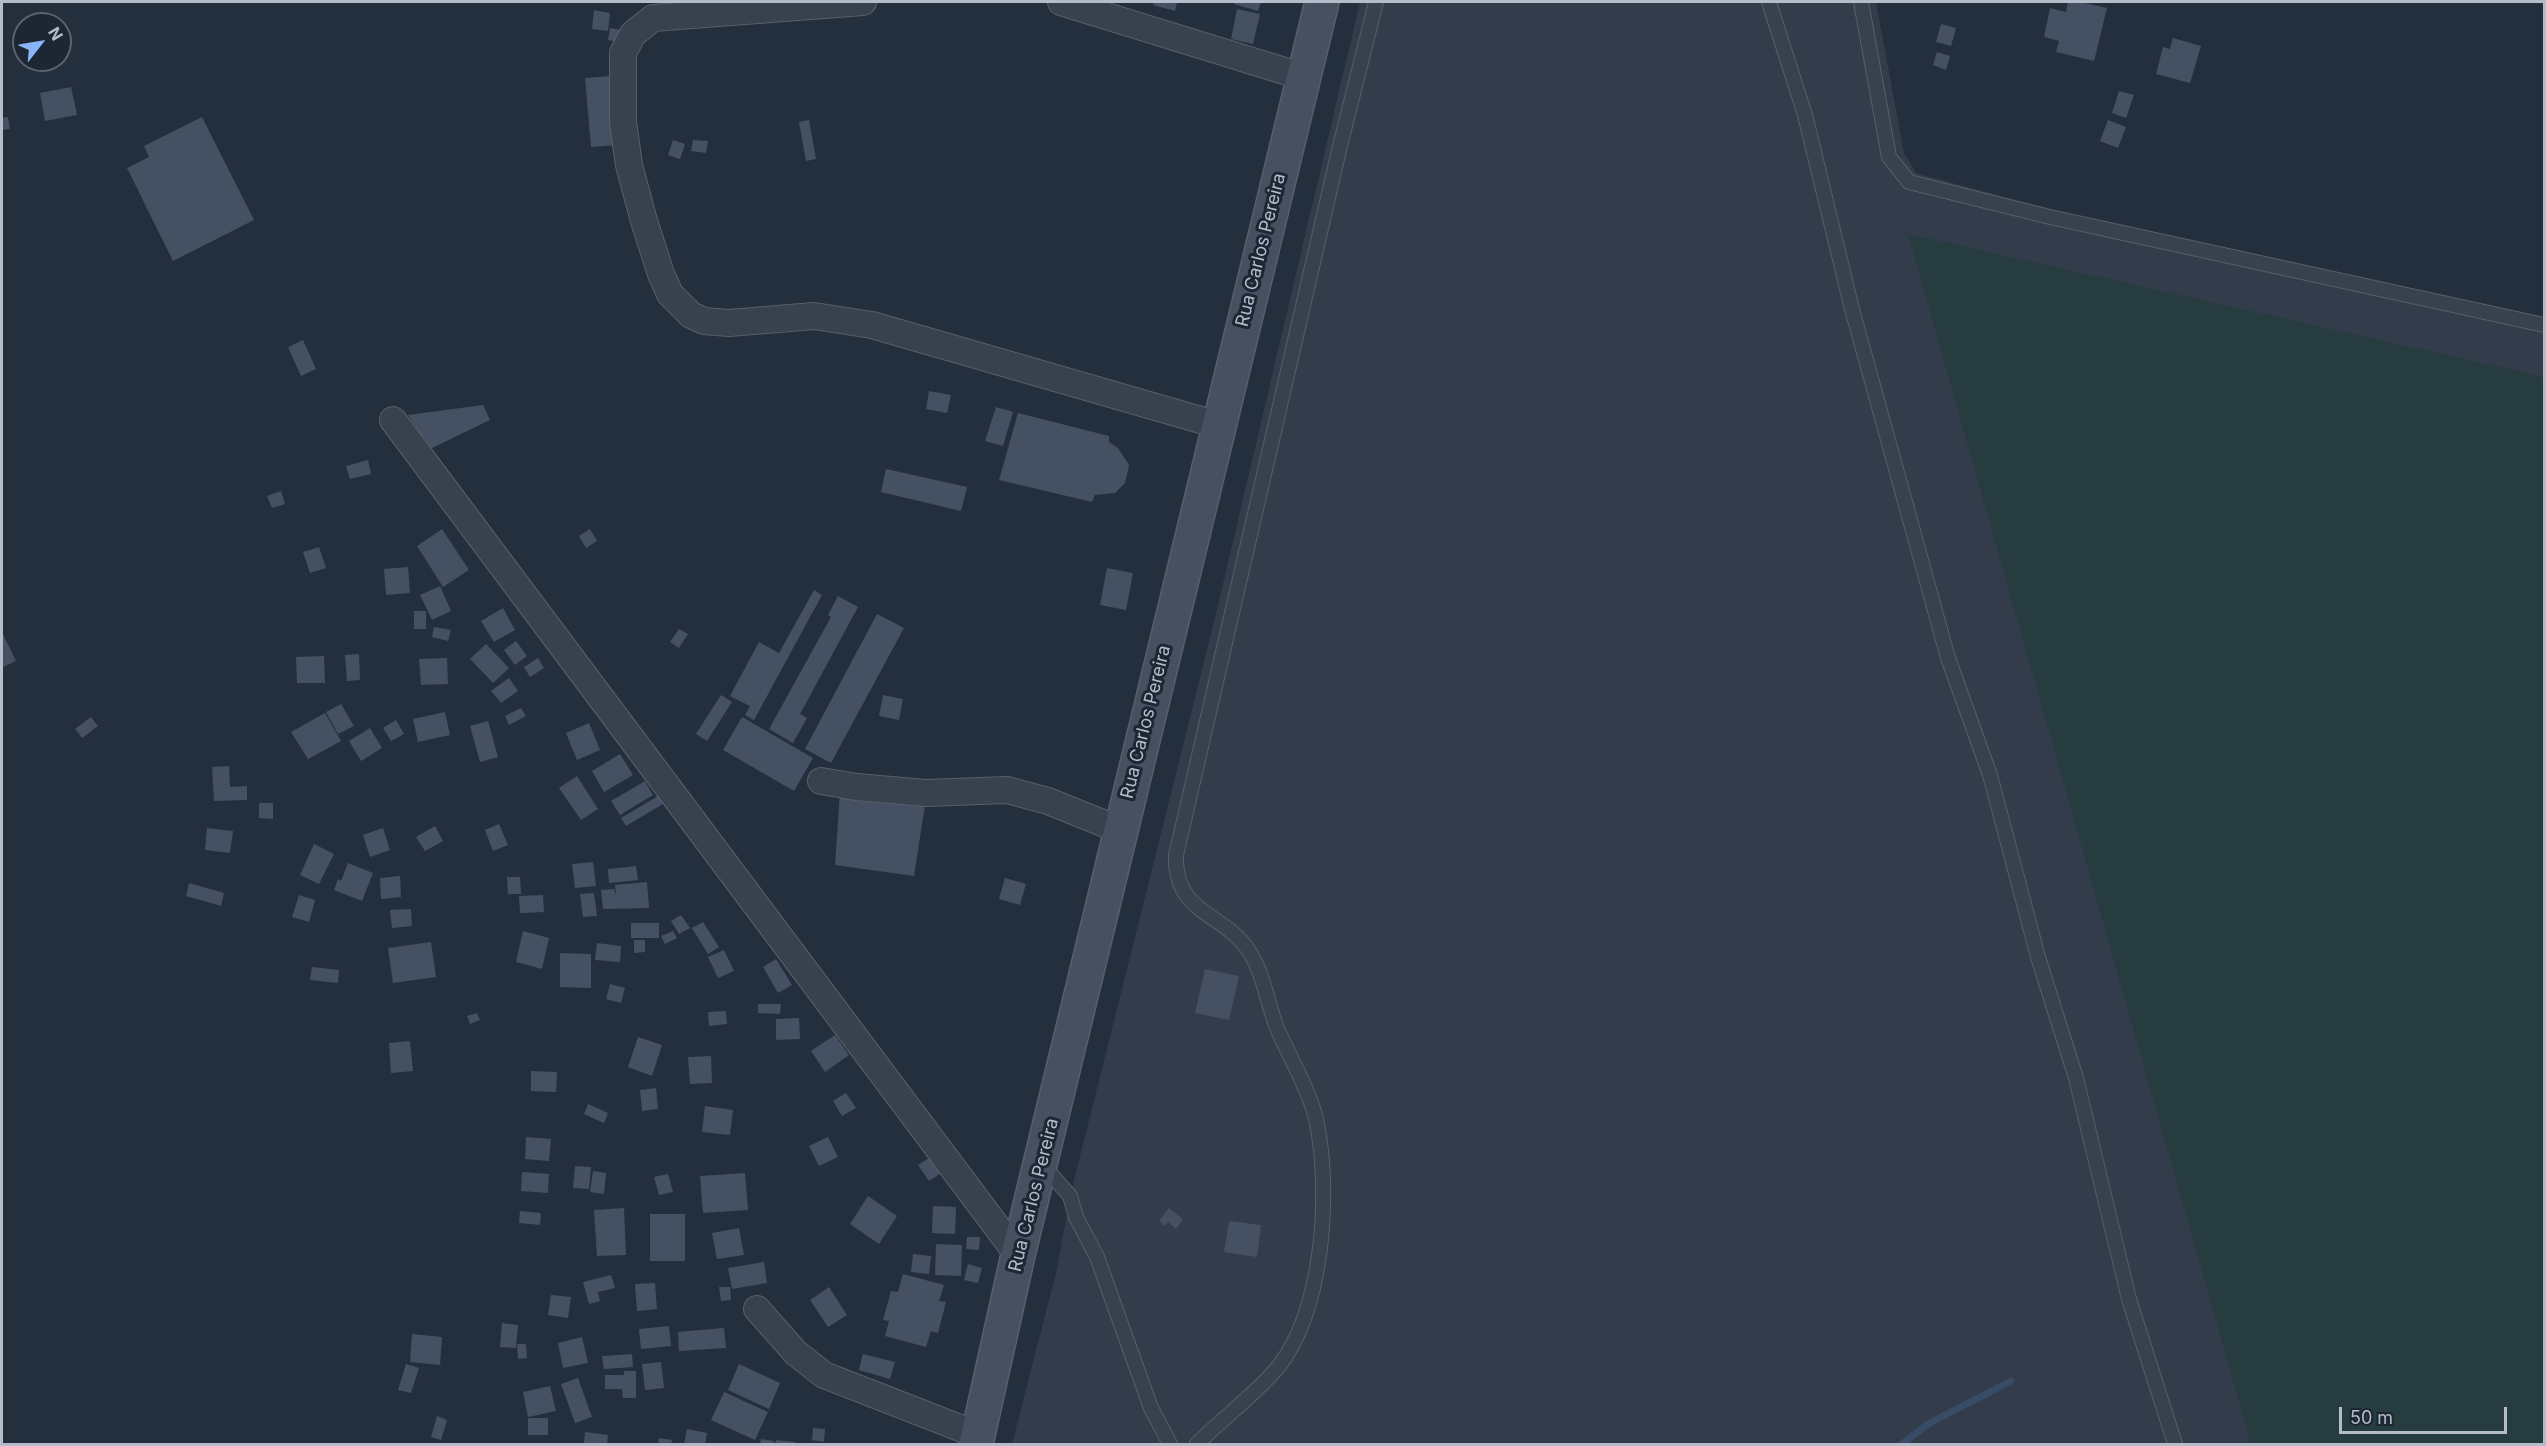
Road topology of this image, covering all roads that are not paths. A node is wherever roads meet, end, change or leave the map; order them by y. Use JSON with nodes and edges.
{"nodes":[{"id":1,"x":863,"y":2,"type":"edge"},
{"id":2,"x":1061,"y":2,"type":"edge"},
{"id":3,"x":1322,"y":2,"type":"edge"},
{"id":4,"x":1376,"y":2,"type":"edge"},
{"id":5,"x":1769,"y":2,"type":"edge"},
{"id":6,"x":1861,"y":2,"type":"edge"},
{"id":7,"x":1304,"y":77,"type":"junction"},
{"id":8,"x":2544,"y":326,"type":"edge"},
{"id":9,"x":393,"y":420,"type":"dead end"},
{"id":10,"x":1218,"y":425,"type":"junction"},
{"id":11,"x":821,"y":781,"type":"dead end"},
{"id":12,"x":1120,"y":830,"type":"junction"},
{"id":13,"x":1042,"y":1164,"type":"junction"},
{"id":14,"x":1018,"y":1255,"type":"junction"},
{"id":15,"x":757,"y":1309,"type":"dead end"},
{"id":16,"x":977,"y":1440,"type":"edge"},
{"id":17,"x":1170,"y":1444,"type":"edge"},
{"id":18,"x":1197,"y":1444,"type":"edge"},
{"id":19,"x":2175,"y":1444,"type":"edge"}],
"edges":[{"from":1,"to":10,"type":"street"},
{"from":2,"to":7,"type":"street"},
{"from":3,"to":7,"type":"main road","name":"Rua Carlos Pereira"},
{"from":4,"to":18,"type":"lane"},
{"from":5,"to":19,"type":"lane"},
{"from":6,"to":8,"type":"lane"},
{"from":7,"to":10,"type":"main road","name":"Rua Carlos Pereira"},
{"from":9,"to":14,"type":"street"},
{"from":10,"to":12,"type":"main road","name":"Rua Carlos Pereira"},
{"from":11,"to":12,"type":"street"},
{"from":12,"to":13,"type":"main road","name":"Rua Carlos Pereira"},
{"from":13,"to":14,"type":"main road","name":"Rua Carlos Pereira"},
{"from":13,"to":17,"type":"lane"},
{"from":14,"to":16,"type":"main road","name":"Rua Carlos Pereira"},
{"from":15,"to":16,"type":"street"}]}
